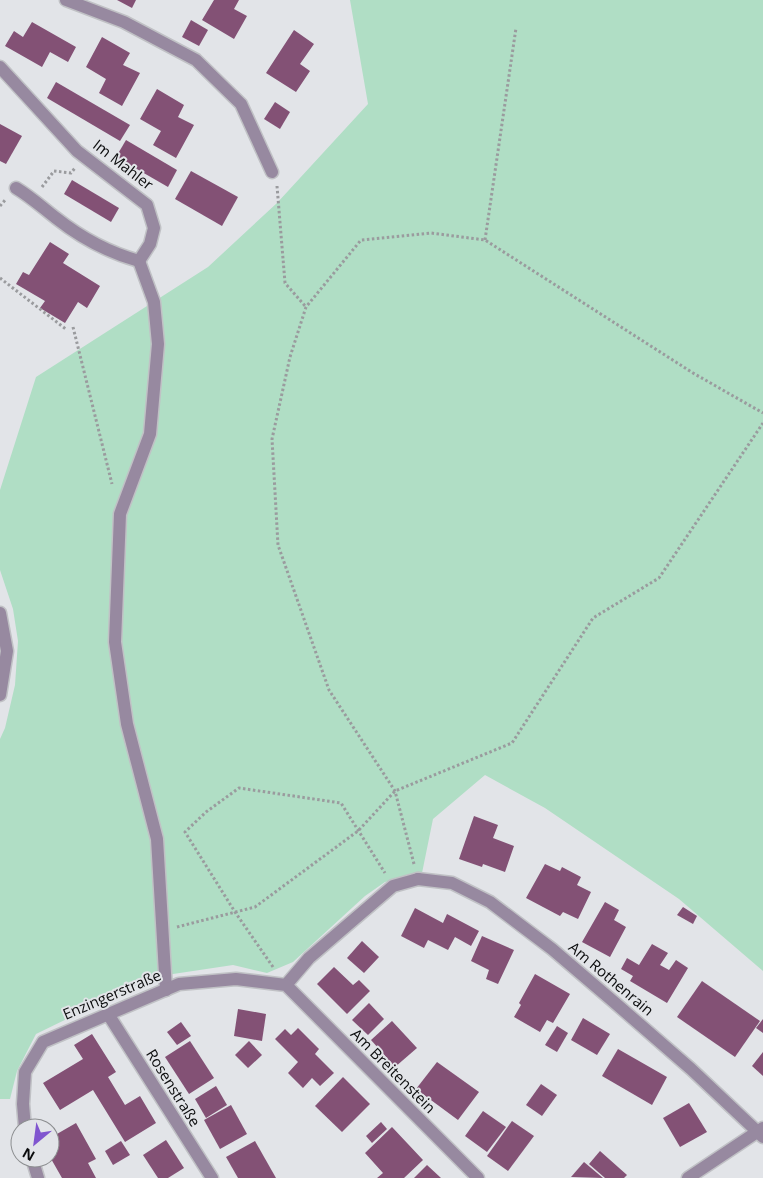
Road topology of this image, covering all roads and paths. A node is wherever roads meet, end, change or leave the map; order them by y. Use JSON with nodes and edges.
{"nodes":[{"id":1,"x":66,"y":0,"type":"edge"},
{"id":2,"x":516,"y":28,"type":"dead end"},
{"id":3,"x":0,"y":67,"type":"edge"},
{"id":4,"x":87,"y":158,"type":"junction"},
{"id":5,"x":272,"y":172,"type":"dead end"},
{"id":6,"x":50,"y":175,"type":"dead end"},
{"id":7,"x":16,"y":188,"type":"dead end"},
{"id":8,"x":279,"y":192,"type":"dead end"},
{"id":9,"x":485,"y":240,"type":"junction"},
{"id":10,"x":139,"y":261,"type":"junction"},
{"id":11,"x":0,"y":278,"type":"edge"},
{"id":12,"x":306,"y":307,"type":"junction"},
{"id":13,"x":73,"y":327,"type":"dead end"},
{"id":14,"x":67,"y":330,"type":"dead end"},
{"id":15,"x":763,"y":413,"type":"edge"},
{"id":16,"x":763,"y":423,"type":"edge"},
{"id":17,"x":113,"y":486,"type":"dead end"},
{"id":18,"x":0,"y":613,"type":"edge"},
{"id":19,"x":0,"y":695,"type":"edge"},
{"id":20,"x":395,"y":791,"type":"junction"},
{"id":21,"x":358,"y":831,"type":"junction"},
{"id":22,"x":418,"y":879,"type":"junction"},
{"id":23,"x":393,"y":886,"type":"junction"},
{"id":24,"x":235,"y":912,"type":"junction"},
{"id":25,"x":163,"y":931,"type":"junction"},
{"id":26,"x":286,"y":985,"type":"junction"},
{"id":27,"x":166,"y":990,"type":"junction"},
{"id":28,"x":108,"y":1014,"type":"junction"},
{"id":29,"x":24,"y":1118,"type":"edge"},
{"id":30,"x":761,"y":1132,"type":"edge"},
{"id":31,"x":212,"y":1178,"type":"edge"},
{"id":32,"x":478,"y":1178,"type":"edge"},
{"id":33,"x":688,"y":1178,"type":"edge"}],
"edges":[{"from":1,"to":5,"type":"street"},
{"from":2,"to":9,"type":"path"},
{"from":3,"to":4,"type":"street","name":"Im Mahler"},
{"from":4,"to":6,"type":"path"},
{"from":4,"to":10,"type":"street","name":"Im Mahler"},
{"from":7,"to":10,"type":"street"},
{"from":8,"to":12,"type":"path"},
{"from":9,"to":12,"type":"path"},
{"from":9,"to":15,"type":"path"},
{"from":10,"to":25,"type":"street"},
{"from":11,"to":14,"type":"path"},
{"from":12,"to":20,"type":"path"},
{"from":13,"to":17,"type":"path"},
{"from":16,"to":20,"type":"path"},
{"from":18,"to":19,"type":"street"},
{"from":20,"to":21,"type":"path"},
{"from":20,"to":22,"type":"path"},
{"from":21,"to":23,"type":"path"},
{"from":21,"to":24,"type":"path"},
{"from":21,"to":24,"type":"path"},
{"from":22,"to":23,"type":"street"},
{"from":22,"to":30,"type":"street","name":"Am Rothenrain"},
{"from":23,"to":26,"type":"street"},
{"from":24,"to":25,"type":"path"},
{"from":24,"to":26,"type":"path"},
{"from":25,"to":27,"type":"street"},
{"from":26,"to":27,"type":"street","name":"Enzingerstraße"},
{"from":26,"to":32,"type":"street","name":"Am Breitenstein"},
{"from":27,"to":28,"type":"street","name":"Enzingerstraße"},
{"from":28,"to":29,"type":"street","name":"Enzingerstraße"},
{"from":28,"to":31,"type":"street","name":"Rosenstraße"},
{"from":30,"to":33,"type":"street"}]}
